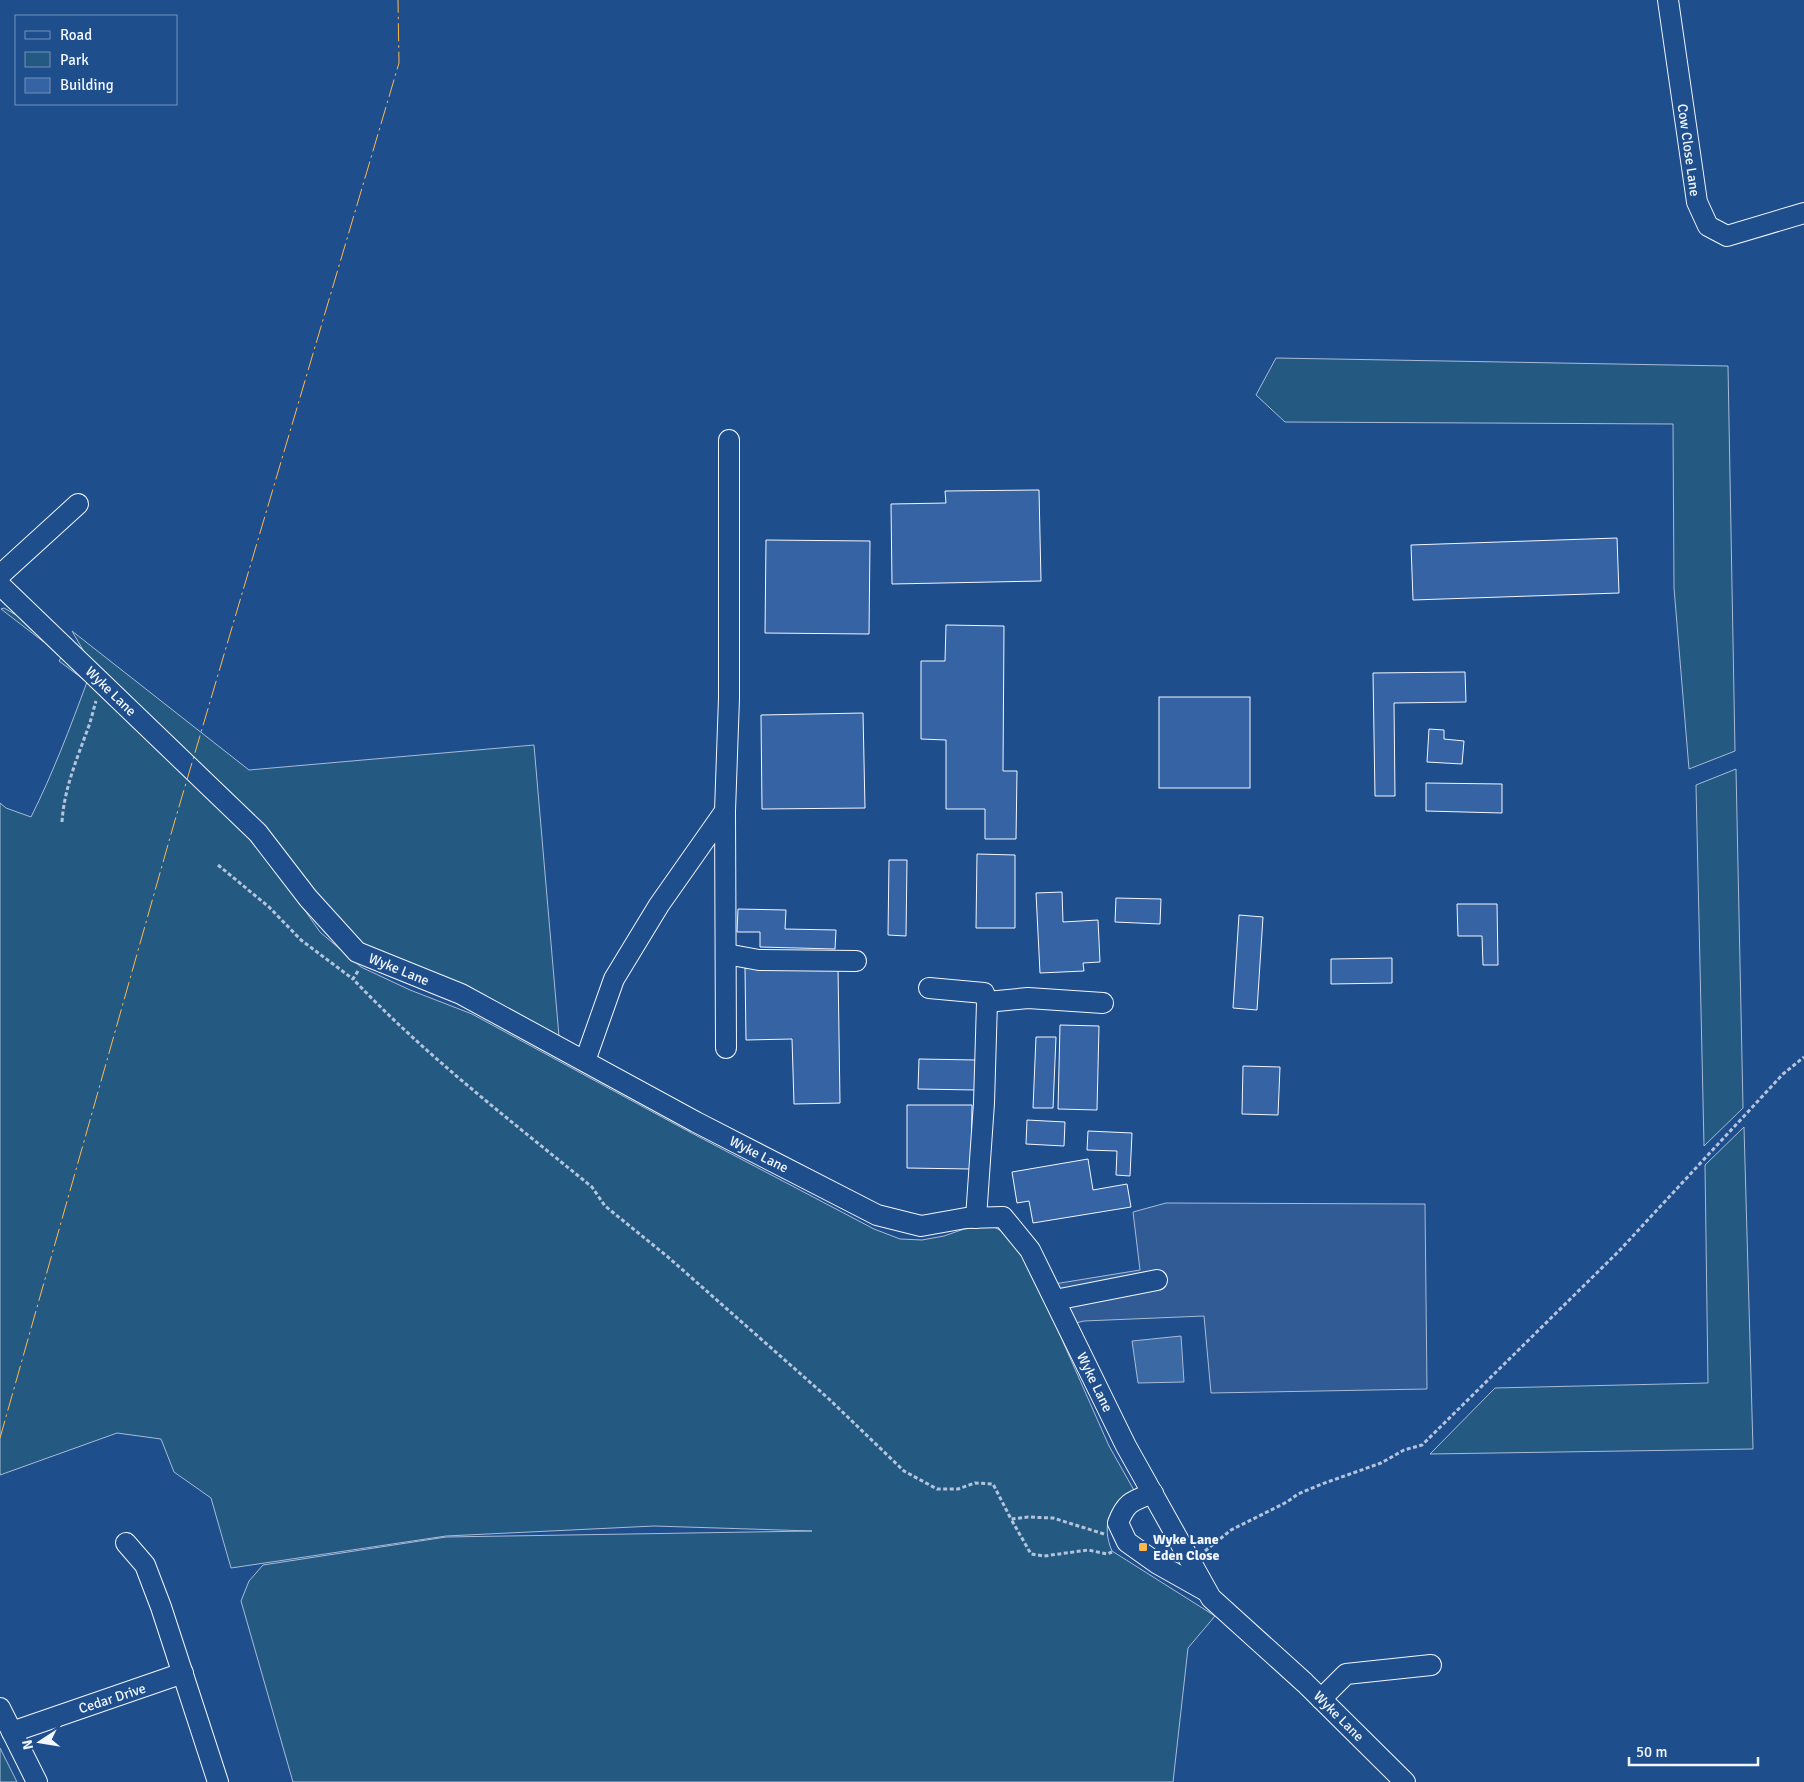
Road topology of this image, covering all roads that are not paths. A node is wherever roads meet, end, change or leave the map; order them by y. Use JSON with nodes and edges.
{"nodes":[{"id":1,"x":1668,"y":0,"type":"edge"},
{"id":2,"x":1804,"y":214,"type":"edge"},
{"id":3,"x":729,"y":440,"type":"dead end"},
{"id":4,"x":78,"y":504,"type":"dead end"},
{"id":5,"x":0,"y":575,"type":"edge"},
{"id":6,"x":0,"y":585,"type":"edge"},
{"id":7,"x":725,"y":811,"type":"junction"},
{"id":8,"x":726,"y":954,"type":"junction"},
{"id":9,"x":856,"y":961,"type":"dead end"},
{"id":10,"x":929,"y":988,"type":"dead end"},
{"id":11,"x":987,"y":1002,"type":"junction"},
{"id":12,"x":1103,"y":1003,"type":"dead end"},
{"id":13,"x":726,"y":1048,"type":"dead end"},
{"id":14,"x":585,"y":1061,"type":"junction"},
{"id":15,"x":976,"y":1218,"type":"junction"},
{"id":16,"x":1157,"y":1280,"type":"dead end"},
{"id":17,"x":1055,"y":1300,"type":"junction"},
{"id":18,"x":1152,"y":1493,"type":"junction"},
{"id":19,"x":126,"y":1543,"type":"dead end"},
{"id":20,"x":1207,"y":1592,"type":"junction"},
{"id":21,"x":1431,"y":1665,"type":"dead end"},
{"id":22,"x":183,"y":1673,"type":"junction"},
{"id":23,"x":1321,"y":1699,"type":"junction"},
{"id":24,"x":0,"y":1708,"type":"edge"},
{"id":25,"x":12,"y":1732,"type":"junction"},
{"id":26,"x":37,"y":1782,"type":"edge"},
{"id":27,"x":218,"y":1782,"type":"edge"},
{"id":28,"x":1405,"y":1782,"type":"edge"}],
"edges":[{"from":1,"to":2,"type":"street","name":"Cow Close Lane"},
{"from":3,"to":7,"type":"street"},
{"from":4,"to":5,"type":"street"},
{"from":6,"to":14,"type":"street","name":"Wyke Lane"},
{"from":7,"to":8,"type":"street"},
{"from":7,"to":14,"type":"street"},
{"from":8,"to":9,"type":"street"},
{"from":8,"to":13,"type":"street"},
{"from":10,"to":11,"type":"street"},
{"from":11,"to":12,"type":"street"},
{"from":11,"to":15,"type":"street"},
{"from":14,"to":15,"type":"street","name":"Wyke Lane"},
{"from":15,"to":17,"type":"street","name":"Wyke Lane"},
{"from":16,"to":17,"type":"street"},
{"from":17,"to":18,"type":"street","name":"Wyke Lane"},
{"from":18,"to":20,"type":"street","name":"Wyke Lane"},
{"from":18,"to":20,"type":"street"},
{"from":19,"to":22,"type":"street"},
{"from":20,"to":23,"type":"street","name":"Wyke Lane"},
{"from":21,"to":23,"type":"street"},
{"from":22,"to":25,"type":"street","name":"Cedar Drive"},
{"from":22,"to":27,"type":"street"},
{"from":23,"to":28,"type":"street","name":"Wyke Lane"},
{"from":24,"to":25,"type":"street"},
{"from":25,"to":26,"type":"street"}]}
